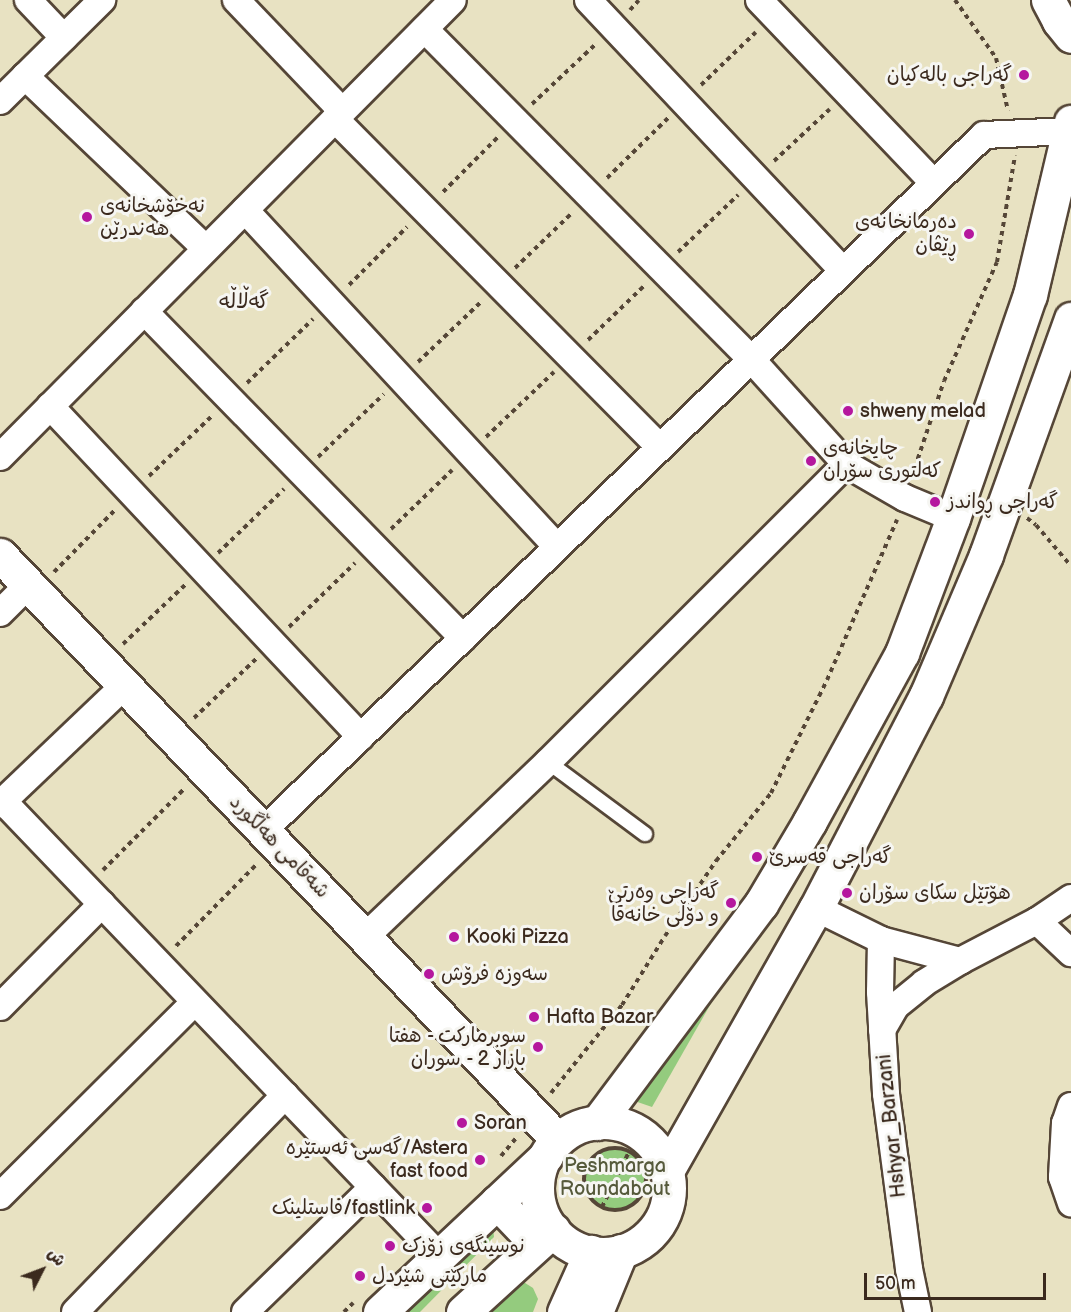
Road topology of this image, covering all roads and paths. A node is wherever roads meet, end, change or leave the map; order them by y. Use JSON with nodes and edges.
{"nodes":[{"id":1,"x":28,"y":0,"type":"edge"},
{"id":2,"x":102,"y":0,"type":"edge"},
{"id":3,"x":236,"y":0,"type":"edge"},
{"id":4,"x":453,"y":0,"type":"edge"},
{"id":5,"x":588,"y":0,"type":"edge"},
{"id":6,"x":955,"y":0,"type":"edge"},
{"id":7,"x":1048,"y":1,"type":"edge"},
{"id":8,"x":766,"y":7,"type":"edge"},
{"id":9,"x":425,"y":29,"type":"junction"},
{"id":10,"x":1071,"y":36,"type":"edge"},
{"id":11,"x":64,"y":38,"type":"junction"},
{"id":12,"x":25,"y":76,"type":"junction"},
{"id":13,"x":848,"y":93,"type":"junction"},
{"id":14,"x":0,"y":101,"type":"edge"},
{"id":15,"x":684,"y":102,"type":"junction"},
{"id":16,"x":339,"y":115,"type":"junction"},
{"id":17,"x":1070,"y":127,"type":"edge"},
{"id":18,"x":1013,"y":133,"type":"junction"},
{"id":19,"x":756,"y":178,"type":"junction"},
{"id":20,"x":934,"y":183,"type":"junction"},
{"id":21,"x":245,"y":210,"type":"junction"},
{"id":22,"x":206,"y":249,"type":"junction"},
{"id":23,"x":843,"y":271,"type":"junction"},
{"id":24,"x":144,"y":311,"type":"junction"},
{"id":25,"x":1071,"y":319,"type":"edge"},
{"id":26,"x":752,"y":359,"type":"junction"},
{"id":27,"x":50,"y":406,"type":"junction"},
{"id":28,"x":660,"y":447,"type":"junction"},
{"id":29,"x":0,"y":457,"type":"edge"},
{"id":30,"x":846,"y":464,"type":"junction"},
{"id":31,"x":905,"y":498,"type":"junction"},
{"id":32,"x":1022,"y":514,"type":"dead end"},
{"id":33,"x":953,"y":518,"type":"junction"},
{"id":34,"x":557,"y":547,"type":"junction"},
{"id":35,"x":0,"y":555,"type":"edge"},
{"id":36,"x":1071,"y":566,"type":"edge"},
{"id":37,"x":28,"y":585,"type":"junction"},
{"id":38,"x":0,"y":613,"type":"edge"},
{"id":39,"x":463,"y":638,"type":"junction"},
{"id":40,"x":124,"y":685,"type":"junction"},
{"id":41,"x":361,"y":737,"type":"junction"},
{"id":42,"x":548,"y":762,"type":"junction"},
{"id":43,"x":204,"y":769,"type":"junction"},
{"id":44,"x":1,"y":803,"type":"edge"},
{"id":45,"x":645,"y":834,"type":"dead end"},
{"id":46,"x":270,"y":838,"type":"junction"},
{"id":47,"x":94,"y":896,"type":"junction"},
{"id":48,"x":1071,"y":898,"type":"edge"},
{"id":49,"x":816,"y":908,"type":"junction"},
{"id":50,"x":1037,"y":921,"type":"junction"},
{"id":51,"x":365,"y":937,"type":"junction"},
{"id":52,"x":881,"y":940,"type":"junction"},
{"id":53,"x":1071,"y":953,"type":"edge"},
{"id":54,"x":960,"y":961,"type":"junction"},
{"id":55,"x":158,"y":963,"type":"junction"},
{"id":56,"x":195,"y":1002,"type":"junction"},
{"id":57,"x":0,"y":1007,"type":"edge"},
{"id":58,"x":882,"y":1030,"type":"junction"},
{"id":59,"x":285,"y":1095,"type":"junction"},
{"id":60,"x":1071,"y":1106,"type":"edge"},
{"id":61,"x":535,"y":1115,"type":"junction"},
{"id":62,"x":597,"y":1122,"type":"junction"},
{"id":63,"x":552,"y":1148,"type":"junction"},
{"id":64,"x":629,"y":1152,"type":"junction"},
{"id":65,"x":498,"y":1160,"type":"dead end"},
{"id":66,"x":667,"y":1170,"type":"junction"},
{"id":67,"x":373,"y":1187,"type":"junction"},
{"id":68,"x":0,"y":1196,"type":"edge"},
{"id":69,"x":497,"y":1202,"type":"junction"},
{"id":70,"x":1071,"y":1203,"type":"edge"},
{"id":71,"x":602,"y":1207,"type":"junction"},
{"id":72,"x":545,"y":1237,"type":"junction"},
{"id":73,"x":606,"y":1252,"type":"junction"},
{"id":74,"x":439,"y":1256,"type":"junction"},
{"id":75,"x":371,"y":1304,"type":"edge"},
{"id":76,"x":75,"y":1312,"type":"edge"},
{"id":77,"x":245,"y":1312,"type":"edge"},
{"id":78,"x":344,"y":1312,"type":"edge"},
{"id":79,"x":463,"y":1312,"type":"edge"},
{"id":80,"x":564,"y":1312,"type":"edge"},
{"id":81,"x":596,"y":1312,"type":"edge"},
{"id":82,"x":918,"y":1312,"type":"edge"}],
"edges":[{"from":1,"to":11,"type":"street"},
{"from":2,"to":11,"type":"street"},
{"from":3,"to":16,"type":"street"},
{"from":4,"to":9,"type":"street"},
{"from":5,"to":15,"type":"street"},
{"from":6,"to":18,"type":"path"},
{"from":7,"to":10,"type":"main road"},
{"from":8,"to":13,"type":"street"},
{"from":8,"to":15,"type":"path"},
{"from":9,"to":16,"type":"street"},
{"from":9,"to":26,"type":"street"},
{"from":11,"to":12,"type":"street"},
{"from":12,"to":14,"type":"street"},
{"from":12,"to":22,"type":"street"},
{"from":13,"to":19,"type":"path"},
{"from":13,"to":20,"type":"street"},
{"from":15,"to":19,"type":"street"},
{"from":16,"to":21,"type":"street"},
{"from":16,"to":28,"type":"street"},
{"from":17,"to":18,"type":"street"},
{"from":17,"to":33,"type":"main road"},
{"from":18,"to":20,"type":"street"},
{"from":18,"to":31,"type":"path"},
{"from":19,"to":23,"type":"street"},
{"from":20,"to":23,"type":"street"},
{"from":21,"to":22,"type":"street"},
{"from":21,"to":34,"type":"street"},
{"from":22,"to":24,"type":"street"},
{"from":23,"to":26,"type":"street"},
{"from":24,"to":27,"type":"street"},
{"from":24,"to":39,"type":"street"},
{"from":25,"to":49,"type":"main road"},
{"from":26,"to":28,"type":"street"},
{"from":26,"to":30,"type":"street"},
{"from":27,"to":29,"type":"street"},
{"from":27,"to":41,"type":"street"},
{"from":28,"to":34,"type":"street"},
{"from":30,"to":31,"type":"street"},
{"from":30,"to":42,"type":"street"},
{"from":31,"to":33,"type":"street"},
{"from":31,"to":61,"type":"path"},
{"from":32,"to":36,"type":"path"},
{"from":33,"to":62,"type":"main road"},
{"from":34,"to":39,"type":"street"},
{"from":35,"to":37,"type":"main road","name":"شەقامی ھەڵگورد"},
{"from":37,"to":38,"type":"street"},
{"from":37,"to":40,"type":"main road","name":"شەقامی ھەڵگورد"},
{"from":39,"to":41,"type":"street"},
{"from":40,"to":43,"type":"main road","name":"شەقامی ھەڵگورد"},
{"from":40,"to":44,"type":"street"},
{"from":41,"to":46,"type":"street"},
{"from":42,"to":45,"type":"lane"},
{"from":42,"to":51,"type":"street"},
{"from":43,"to":46,"type":"main road","name":"شەقامی ھەڵگورد"},
{"from":43,"to":47,"type":"path"},
{"from":44,"to":47,"type":"street"},
{"from":46,"to":51,"type":"main road","name":"شەقامی ھەڵگورد"},
{"from":46,"to":55,"type":"path"},
{"from":47,"to":55,"type":"street"},
{"from":47,"to":57,"type":"street"},
{"from":48,"to":50,"type":"street"},
{"from":49,"to":52,"type":"street"},
{"from":49,"to":66,"type":"main road"},
{"from":50,"to":53,"type":"street"},
{"from":50,"to":54,"type":"street"},
{"from":51,"to":61,"type":"main road","name":"شەقامی ھەڵگورد"},
{"from":52,"to":54,"type":"street"},
{"from":52,"to":58,"type":"street","name":"Hshyar_Barzani"},
{"from":54,"to":58,"type":"street"},
{"from":55,"to":56,"type":"street"},
{"from":56,"to":59,"type":"street"},
{"from":56,"to":68,"type":"street"},
{"from":58,"to":82,"type":"street","name":"Hshyar_Barzani"},
{"from":59,"to":67,"type":"street"},
{"from":59,"to":76,"type":"street"},
{"from":60,"to":70,"type":"street"},
{"from":61,"to":63,"type":"main road","name":"شەقامی ھەڵگورد"},
{"from":61,"to":65,"type":"path"},
{"from":62,"to":63,"type":"main road"},
{"from":62,"to":66,"type":"main road"},
{"from":63,"to":69,"type":"main road"},
{"from":63,"to":72,"type":"main road"},
{"from":64,"to":71,"type":"path"},
{"from":64,"to":71,"type":"path"},
{"from":64,"to":71,"type":"path"},
{"from":66,"to":73,"type":"main road"},
{"from":67,"to":74,"type":"street"},
{"from":67,"to":77,"type":"street"},
{"from":69,"to":72,"type":"main road"},
{"from":69,"to":74,"type":"main road"},
{"from":72,"to":73,"type":"main road"},
{"from":72,"to":79,"type":"main road"},
{"from":73,"to":80,"type":"main road"},
{"from":73,"to":81,"type":"main road"},
{"from":74,"to":75,"type":"main road"},
{"from":75,"to":78,"type":"path"}]}
